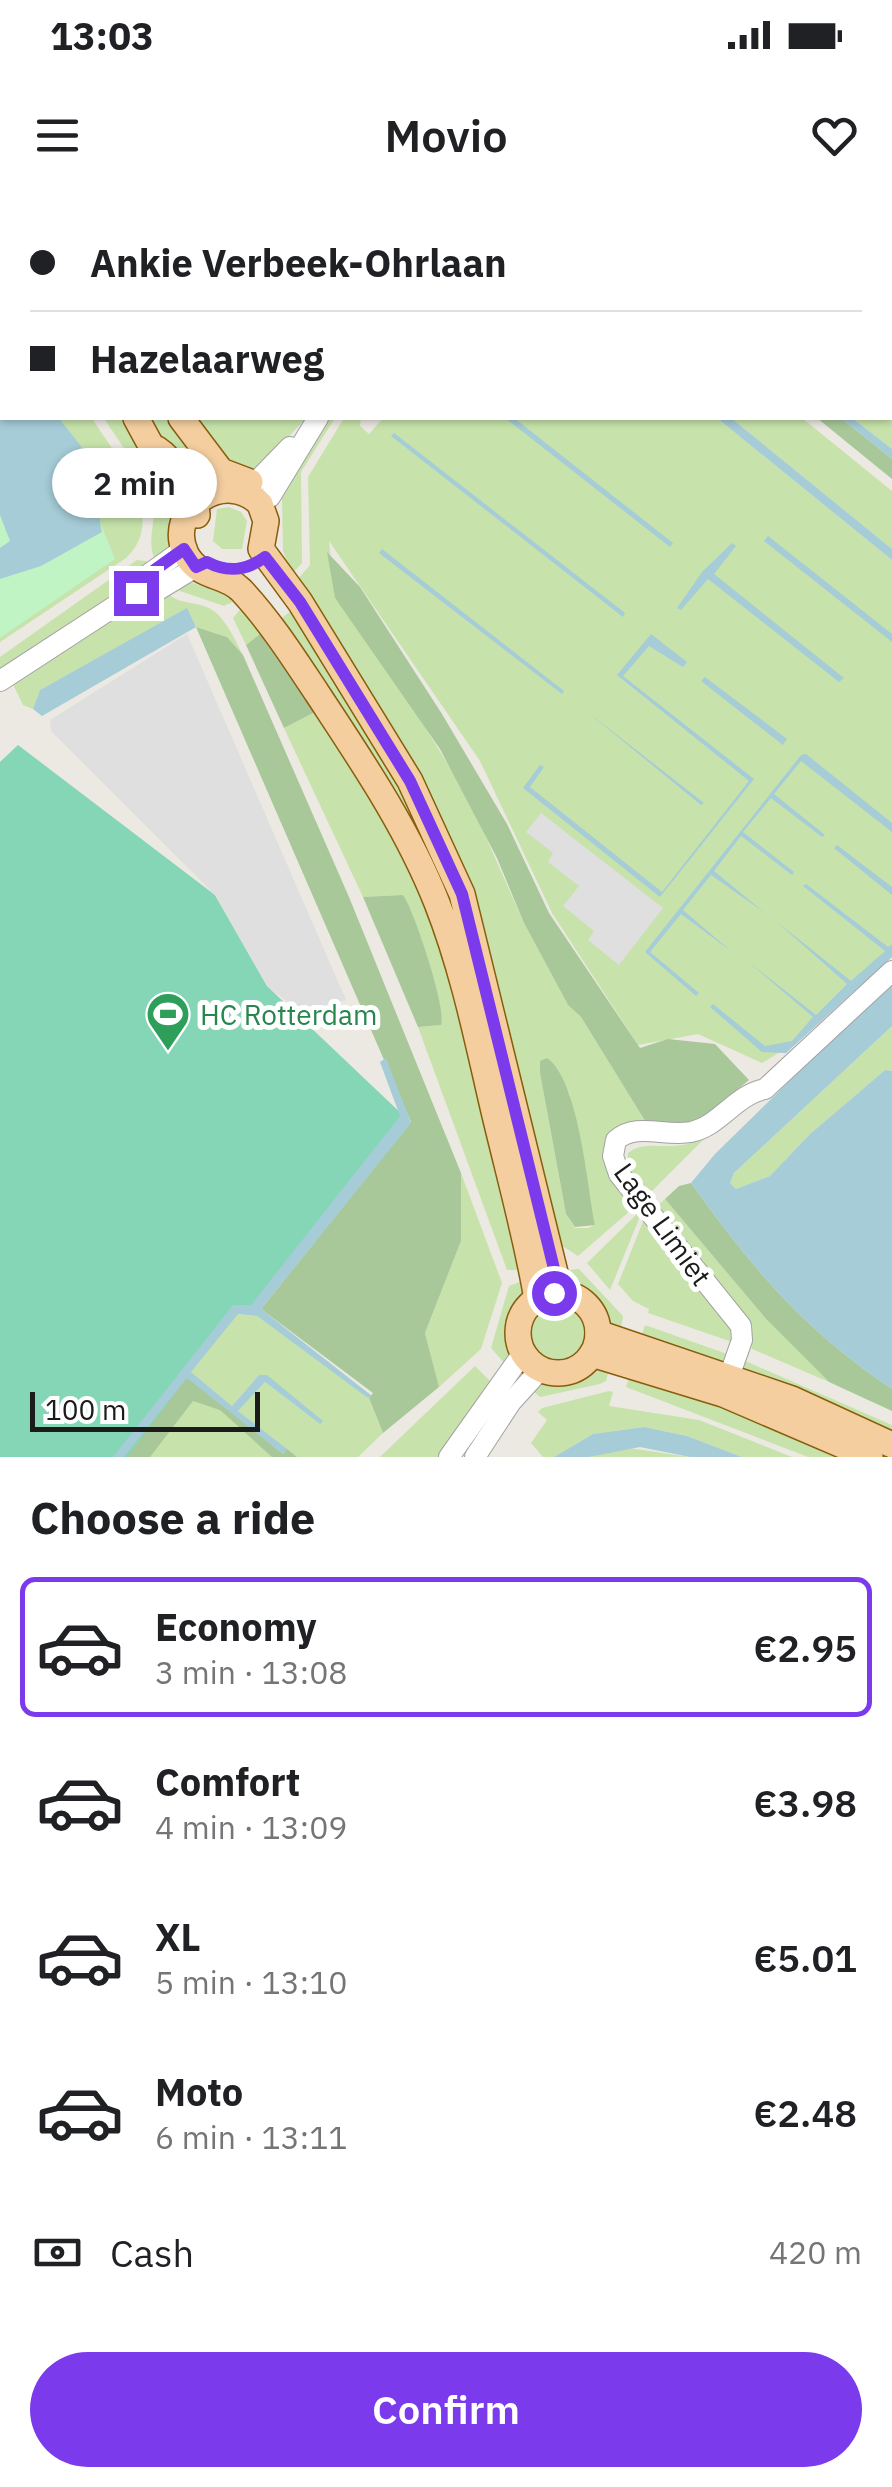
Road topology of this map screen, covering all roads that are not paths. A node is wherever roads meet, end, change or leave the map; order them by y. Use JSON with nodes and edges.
{"nodes":[{"id":1,"x":137,"y":420,"type":"edge"},
{"id":2,"x":179,"y":420,"type":"edge"},
{"id":3,"x":316,"y":420,"type":"edge"},
{"id":4,"x":244,"y":488,"type":"junction"},
{"id":5,"x":192,"y":507,"type":"junction"},
{"id":6,"x":269,"y":553,"type":"junction"},
{"id":7,"x":196,"y":559,"type":"junction"},
{"id":8,"x":237,"y":577,"type":"junction"},
{"id":9,"x":0,"y":681,"type":"edge"},
{"id":10,"x":892,"y":971,"type":"edge"},
{"id":11,"x":548,"y":1296,"type":"junction"},
{"id":12,"x":595,"y":1344,"type":"junction"},
{"id":13,"x":531,"y":1361,"type":"junction"},
{"id":14,"x":726,"y":1385,"type":"junction"},
{"id":15,"x":892,"y":1445,"type":"edge"},
{"id":16,"x":450,"y":1457,"type":"edge"},
{"id":17,"x":475,"y":1457,"type":"edge"},
{"id":18,"x":870,"y":1457,"type":"edge"}],
"edges":[{"from":1,"to":5,"type":"main road"},
{"from":2,"to":4,"type":"main road"},
{"from":3,"to":4,"type":"street"},
{"from":4,"to":5,"type":"main road"},
{"from":4,"to":6,"type":"main road"},
{"from":5,"to":7,"type":"main road"},
{"from":6,"to":8,"type":"main road"},
{"from":6,"to":11,"type":"main road"},
{"from":7,"to":8,"type":"main road"},
{"from":7,"to":9,"type":"street"},
{"from":8,"to":11,"type":"main road"},
{"from":10,"to":14,"type":"street","name":"Lage Limiet"},
{"from":11,"to":12,"type":"main road"},
{"from":11,"to":13,"type":"main road"},
{"from":12,"to":13,"type":"main road"},
{"from":12,"to":14,"type":"main road"},
{"from":13,"to":16,"type":"street"},
{"from":13,"to":17,"type":"street"},
{"from":14,"to":15,"type":"main road"},
{"from":14,"to":18,"type":"main road"}]}
